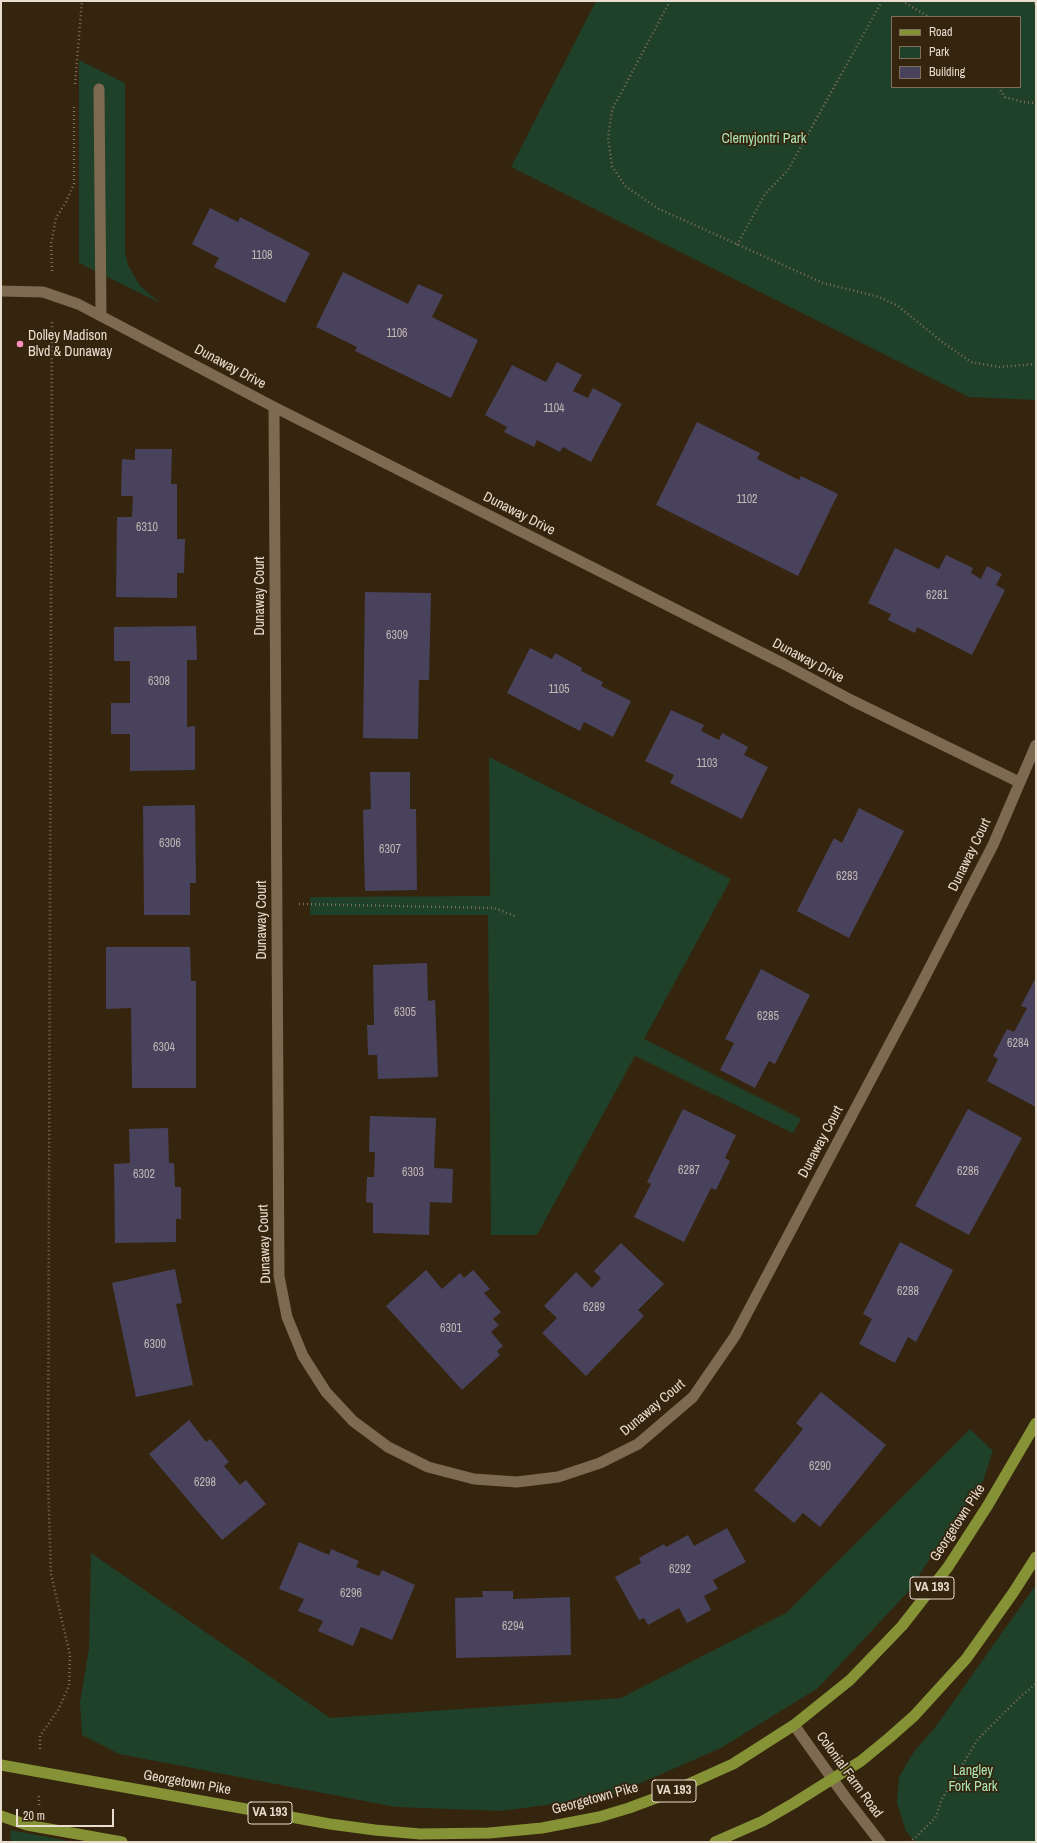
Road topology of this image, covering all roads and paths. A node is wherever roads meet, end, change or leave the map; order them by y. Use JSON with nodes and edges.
{"nodes":[{"id":1,"x":82,"y":1,"type":"edge"},
{"id":2,"x":670,"y":1,"type":"edge"},
{"id":3,"x":882,"y":1,"type":"edge"},
{"id":4,"x":902,"y":1,"type":"edge"},
{"id":5,"x":1031,"y":1,"type":"edge"},
{"id":6,"x":1036,"y":4,"type":"edge"},
{"id":7,"x":928,"y":16,"type":"edge"},
{"id":8,"x":1001,"y":88,"type":"edge"},
{"id":9,"x":99,"y":89,"type":"dead end"},
{"id":10,"x":75,"y":92,"type":"dead end"},
{"id":11,"x":75,"y":99,"type":"dead end"},
{"id":12,"x":1036,"y":102,"type":"edge"},
{"id":13,"x":737,"y":245,"type":"junction"},
{"id":14,"x":1,"y":291,"type":"edge"},
{"id":15,"x":52,"y":294,"type":"junction"},
{"id":16,"x":101,"y":316,"type":"junction"},
{"id":17,"x":1036,"y":364,"type":"edge"},
{"id":18,"x":274,"y":407,"type":"junction"},
{"id":19,"x":1036,"y":744,"type":"edge"},
{"id":20,"x":1019,"y":782,"type":"junction"},
{"id":21,"x":277,"y":904,"type":"junction"},
{"id":22,"x":515,"y":916,"type":"dead end"},
{"id":23,"x":1036,"y":1424,"type":"edge"},
{"id":24,"x":1036,"y":1557,"type":"edge"},
{"id":25,"x":1036,"y":1684,"type":"edge"},
{"id":26,"x":794,"y":1725,"type":"junction"},
{"id":27,"x":1,"y":1765,"type":"edge"},
{"id":28,"x":40,"y":1772,"type":"junction"},
{"id":29,"x":833,"y":1780,"type":"junction"},
{"id":30,"x":1,"y":1816,"type":"edge"},
{"id":31,"x":38,"y":1827,"type":"junction"},
{"id":32,"x":122,"y":1842,"type":"edge"},
{"id":33,"x":715,"y":1842,"type":"edge"},
{"id":34,"x":880,"y":1842,"type":"edge"},
{"id":35,"x":908,"y":1842,"type":"edge"}],
"edges":[{"from":1,"to":10,"type":"path"},
{"from":2,"to":13,"type":"path"},
{"from":3,"to":13,"type":"path"},
{"from":4,"to":7,"type":"path"},
{"from":5,"to":6,"type":"path"},
{"from":8,"to":12,"type":"path"},
{"from":9,"to":16,"type":"street"},
{"from":11,"to":15,"type":"path"},
{"from":13,"to":17,"type":"path"},
{"from":14,"to":15,"type":"street","name":"Dunaway Drive"},
{"from":15,"to":16,"type":"street","name":"Dunaway Drive"},
{"from":15,"to":28,"type":"path"},
{"from":16,"to":18,"type":"street","name":"Dunaway Drive"},
{"from":18,"to":20,"type":"street","name":"Dunaway Drive"},
{"from":18,"to":21,"type":"street","name":"Dunaway Court"},
{"from":19,"to":20,"type":"street","name":"Dunaway Court"},
{"from":20,"to":21,"type":"street","name":"Dunaway Court"},
{"from":21,"to":22,"type":"path"},
{"from":23,"to":26,"type":"main road","name":"Georgetown Pike","number":"VA 193"},
{"from":24,"to":29,"type":"main road"},
{"from":25,"to":35,"type":"path"},
{"from":26,"to":28,"type":"main road","name":"Georgetown Pike","number":"VA 193"},
{"from":26,"to":29,"type":"street","name":"Colonial Farm Road"},
{"from":27,"to":28,"type":"main road","name":"Georgetown Pike","number":"VA 193"},
{"from":28,"to":31,"type":"path"},
{"from":29,"to":33,"type":"main road"},
{"from":29,"to":34,"type":"street","name":"Colonial Farm Road"},
{"from":30,"to":31,"type":"main road"},
{"from":31,"to":32,"type":"main road"}]}
